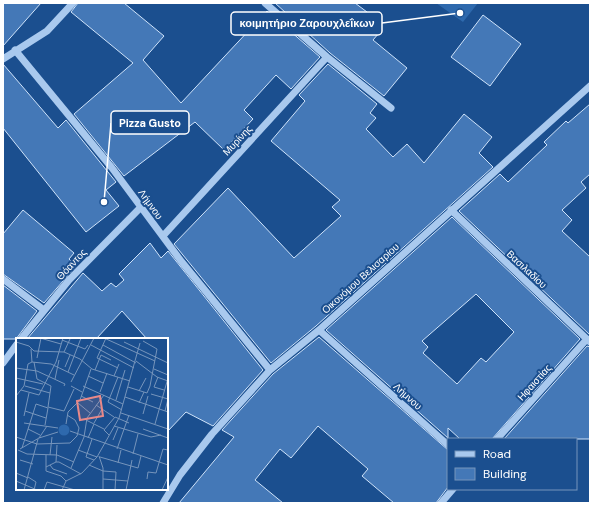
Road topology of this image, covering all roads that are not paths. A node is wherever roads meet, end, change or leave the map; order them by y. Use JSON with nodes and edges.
{"nodes":[{"id":1,"x":73,"y":3,"type":"edge"},
{"id":2,"x":265,"y":3,"type":"edge"},
{"id":3,"x":15,"y":50,"type":"junction"},
{"id":4,"x":327,"y":57,"type":"junction"},
{"id":5,"x":3,"y":59,"type":"edge"},
{"id":6,"x":590,"y":86,"type":"edge"},
{"id":7,"x":392,"y":108,"type":"dead end"},
{"id":8,"x":141,"y":207,"type":"junction"},
{"id":9,"x":451,"y":210,"type":"junction"},
{"id":10,"x":162,"y":236,"type":"junction"},
{"id":11,"x":3,"y":279,"type":"edge"},
{"id":12,"x":44,"y":310,"type":"junction"},
{"id":13,"x":319,"y":330,"type":"junction"},
{"id":14,"x":22,"y":338,"type":"edge"},
{"id":15,"x":588,"y":341,"type":"edge"},
{"id":16,"x":16,"y":345,"type":"edge"},
{"id":17,"x":3,"y":363,"type":"edge"},
{"id":18,"x":270,"y":370,"type":"junction"},
{"id":19,"x":498,"y":438,"type":"edge"},
{"id":20,"x":447,"y":444,"type":"edge"},
{"id":21,"x":452,"y":490,"type":"edge"},
{"id":22,"x":163,"y":503,"type":"edge"},
{"id":23,"x":441,"y":503,"type":"edge"}],
"edges":[{"from":1,"to":3,"type":"street"},
{"from":2,"to":4,"type":"street"},
{"from":3,"to":5,"type":"street"},
{"from":3,"to":8,"type":"street","name":"Λήμνου"},
{"from":4,"to":7,"type":"street"},
{"from":4,"to":10,"type":"street","name":"Μυρίνης"},
{"from":6,"to":9,"type":"street","name":"Οικονόμου Βελισαρίου"},
{"from":8,"to":10,"type":"street","name":"Λήμνου"},
{"from":8,"to":12,"type":"street","name":"Θόαντος"},
{"from":9,"to":13,"type":"street","name":"Οικονόμου Βελισαρίου"},
{"from":9,"to":15,"type":"street","name":"Βασιλαδίου"},
{"from":10,"to":18,"type":"street","name":"Λήμνου"},
{"from":11,"to":12,"type":"street"},
{"from":12,"to":14,"type":"street","name":"Θόαντος"},
{"from":13,"to":18,"type":"street","name":"Οικονόμου Βελισαρίου"},
{"from":13,"to":20,"type":"street","name":"Λήμνου"},
{"from":15,"to":19,"type":"street","name":"Ηφαιστίας"},
{"from":16,"to":17,"type":"street"},
{"from":18,"to":22,"type":"street","name":"Οικονόμου Βελισαρίου"},
{"from":21,"to":23,"type":"street"}]}
